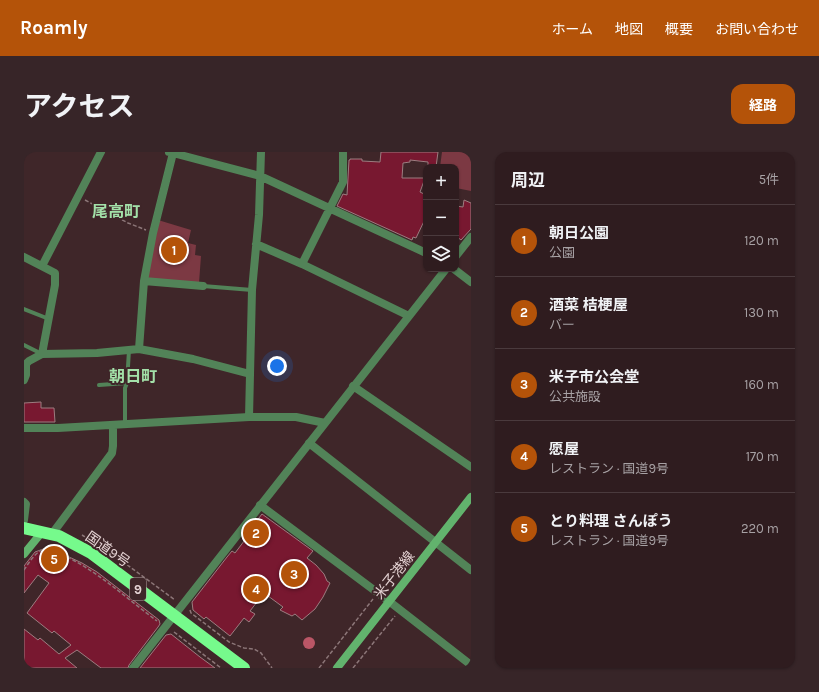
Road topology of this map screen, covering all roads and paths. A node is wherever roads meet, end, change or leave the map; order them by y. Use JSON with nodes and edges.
{"nodes":[{"id":1,"x":101,"y":152,"type":"edge"},
{"id":2,"x":261,"y":152,"type":"edge"},
{"id":3,"x":343,"y":152,"type":"edge"},
{"id":4,"x":171,"y":153,"type":"edge"},
{"id":5,"x":260,"y":176,"type":"junction"},
{"id":6,"x":78,"y":196,"type":"junction"},
{"id":7,"x":330,"y":209,"type":"junction"},
{"id":8,"x":153,"y":233,"type":"junction"},
{"id":9,"x":471,"y":238,"type":"edge"},
{"id":10,"x":256,"y":244,"type":"junction"},
{"id":11,"x":423,"y":252,"type":"edge"},
{"id":12,"x":459,"y":252,"type":"edge"},
{"id":13,"x":24,"y":257,"type":"edge"},
{"id":14,"x":302,"y":264,"type":"junction"},
{"id":15,"x":42,"y":266,"type":"junction"},
{"id":16,"x":444,"y":272,"type":"edge"},
{"id":17,"x":458,"y":272,"type":"edge"},
{"id":18,"x":144,"y":281,"type":"junction"},
{"id":19,"x":471,"y":282,"type":"edge"},
{"id":20,"x":203,"y":286,"type":"joint"},
{"id":21,"x":252,"y":290,"type":"junction"},
{"id":22,"x":24,"y":309,"type":"edge"},
{"id":23,"x":409,"y":316,"type":"junction"},
{"id":24,"x":49,"y":319,"type":"junction"},
{"id":25,"x":24,"y":345,"type":"edge"},
{"id":26,"x":139,"y":349,"type":"junction"},
{"id":27,"x":128,"y":350,"type":"junction"},
{"id":28,"x":42,"y":354,"type":"junction"},
{"id":29,"x":25,"y":364,"type":"edge"},
{"id":30,"x":250,"y":374,"type":"junction"},
{"id":31,"x":24,"y":380,"type":"edge"},
{"id":32,"x":127,"y":383,"type":"junction"},
{"id":33,"x":99,"y":385,"type":"dead end"},
{"id":34,"x":353,"y":386,"type":"junction"},
{"id":35,"x":249,"y":417,"type":"junction"},
{"id":36,"x":125,"y":424,"type":"junction"},
{"id":37,"x":325,"y":424,"type":"junction"},
{"id":38,"x":113,"y":425,"type":"junction"},
{"id":39,"x":24,"y":428,"type":"edge"},
{"id":40,"x":309,"y":444,"type":"junction"},
{"id":41,"x":471,"y":467,"type":"edge"},
{"id":42,"x":471,"y":497,"type":"edge"},
{"id":43,"x":24,"y":502,"type":"edge"},
{"id":44,"x":260,"y":505,"type":"junction"},
{"id":45,"x":24,"y":520,"type":"edge"},
{"id":46,"x":24,"y":528,"type":"edge"},
{"id":47,"x":47,"y":533,"type":"junction"},
{"id":48,"x":436,"y":542,"type":"junction"},
{"id":49,"x":24,"y":554,"type":"edge"},
{"id":50,"x":24,"y":570,"type":"edge"},
{"id":51,"x":471,"y":570,"type":"edge"},
{"id":52,"x":373,"y":599,"type":"dead end"},
{"id":53,"x":390,"y":602,"type":"junction"},
{"id":54,"x":190,"y":606,"type":"dead end"},
{"id":55,"x":174,"y":615,"type":"junction"},
{"id":56,"x":396,"y":615,"type":"dead end"},
{"id":57,"x":157,"y":621,"type":"dead end"},
{"id":58,"x":174,"y":632,"type":"dead end"},
{"id":59,"x":471,"y":665,"type":"edge"},
{"id":60,"x":239,"y":667,"type":"edge"},
{"id":61,"x":133,"y":668,"type":"edge"},
{"id":62,"x":221,"y":668,"type":"edge"},
{"id":63,"x":272,"y":668,"type":"edge"},
{"id":64,"x":319,"y":668,"type":"edge"},
{"id":65,"x":337,"y":668,"type":"edge"},
{"id":66,"x":353,"y":668,"type":"edge"}],
"edges":[{"from":1,"to":6,"type":"street"},
{"from":2,"to":5,"type":"street"},
{"from":3,"to":7,"type":"street"},
{"from":4,"to":5,"type":"street"},
{"from":4,"to":8,"type":"street"},
{"from":5,"to":7,"type":"street"},
{"from":5,"to":10,"type":"street"},
{"from":6,"to":8,"type":"path"},
{"from":6,"to":15,"type":"street"},
{"from":7,"to":11,"type":"street"},
{"from":7,"to":14,"type":"street"},
{"from":8,"to":18,"type":"street"},
{"from":9,"to":12,"type":"street"},
{"from":10,"to":14,"type":"street"},
{"from":10,"to":21,"type":"street"},
{"from":13,"to":15,"type":"street"},
{"from":14,"to":23,"type":"street"},
{"from":15,"to":24,"type":"street"},
{"from":16,"to":23,"type":"street"},
{"from":17,"to":19,"type":"street"},
{"from":18,"to":20,"type":"street"},
{"from":18,"to":26,"type":"street"},
{"from":20,"to":21,"type":"lane"},
{"from":21,"to":30,"type":"street"},
{"from":22,"to":24,"type":"lane"},
{"from":23,"to":34,"type":"street"},
{"from":24,"to":28,"type":"street"},
{"from":25,"to":28,"type":"lane"},
{"from":26,"to":27,"type":"street"},
{"from":26,"to":30,"type":"street"},
{"from":27,"to":28,"type":"street"},
{"from":27,"to":32,"type":"lane"},
{"from":28,"to":29,"type":"street"},
{"from":29,"to":31,"type":"street"},
{"from":30,"to":35,"type":"street"},
{"from":32,"to":33,"type":"lane"},
{"from":32,"to":36,"type":"lane"},
{"from":34,"to":37,"type":"street"},
{"from":34,"to":41,"type":"street"},
{"from":35,"to":36,"type":"street"},
{"from":35,"to":37,"type":"street"},
{"from":36,"to":38,"type":"street"},
{"from":37,"to":40,"type":"street"},
{"from":38,"to":39,"type":"street"},
{"from":38,"to":47,"type":"street"},
{"from":40,"to":44,"type":"street"},
{"from":40,"to":48,"type":"street"},
{"from":42,"to":48,"type":"main road","name":"米子港線"},
{"from":43,"to":45,"type":"street"},
{"from":44,"to":53,"type":"street"},
{"from":44,"to":55,"type":"street"},
{"from":46,"to":47,"type":"highway","name":"国道9号","number":"9"},
{"from":47,"to":49,"type":"main road"},
{"from":47,"to":55,"type":"highway","name":"国道9号","number":"9"},
{"from":48,"to":51,"type":"street"},
{"from":48,"to":53,"type":"main road","name":"米子港線"},
{"from":50,"to":57,"type":"path"},
{"from":52,"to":64,"type":"path"},
{"from":53,"to":59,"type":"street"},
{"from":53,"to":65,"type":"main road","name":"米子港線"},
{"from":54,"to":63,"type":"path"},
{"from":55,"to":60,"type":"highway","name":"国道9号","number":"9"},
{"from":55,"to":61,"type":"street"},
{"from":56,"to":66,"type":"path"},
{"from":58,"to":62,"type":"path"}]}
